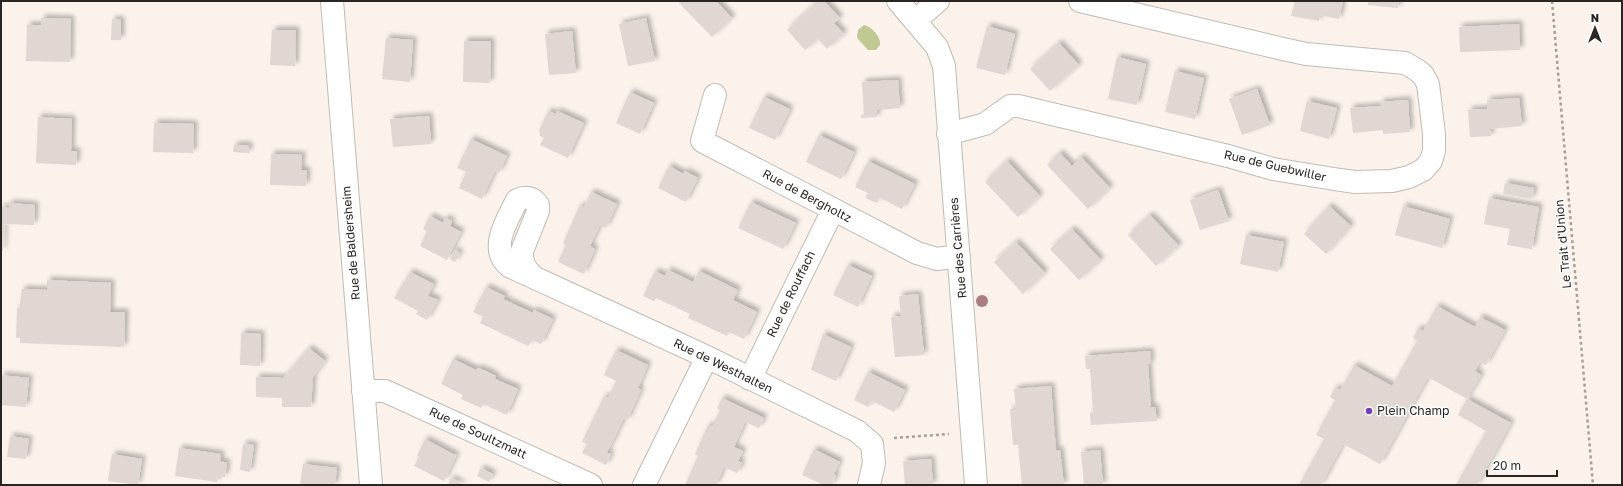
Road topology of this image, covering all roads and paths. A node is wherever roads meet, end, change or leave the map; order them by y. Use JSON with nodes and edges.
{"nodes":[{"id":1,"x":332,"y":1,"type":"edge"},
{"id":2,"x":898,"y":1,"type":"edge"},
{"id":3,"x":938,"y":1,"type":"edge"},
{"id":4,"x":1080,"y":1,"type":"edge"},
{"id":5,"x":1552,"y":1,"type":"edge"},
{"id":6,"x":916,"y":20,"type":"junction"},
{"id":7,"x":715,"y":95,"type":"dead end"},
{"id":8,"x":948,"y":134,"type":"junction"},
{"id":9,"x":832,"y":210,"type":"junction"},
{"id":10,"x":959,"y":256,"type":"junction"},
{"id":11,"x":533,"y":276,"type":"dead end"},
{"id":12,"x":707,"y":357,"type":"junction"},
{"id":13,"x":750,"y":379,"type":"junction"},
{"id":14,"x":363,"y":391,"type":"junction"},
{"id":15,"x":972,"y":432,"type":"junction"},
{"id":16,"x":872,"y":444,"type":"junction"},
{"id":17,"x":371,"y":485,"type":"edge"},
{"id":18,"x":591,"y":485,"type":"edge"},
{"id":19,"x":644,"y":485,"type":"edge"},
{"id":20,"x":868,"y":485,"type":"edge"},
{"id":21,"x":976,"y":485,"type":"edge"},
{"id":22,"x":1593,"y":485,"type":"edge"}],
"edges":[{"from":1,"to":14,"type":"street","name":"Rue de Baldersheim"},
{"from":2,"to":6,"type":"street","name":"Rue des Carrières"},
{"from":3,"to":6,"type":"street"},
{"from":4,"to":8,"type":"street","name":"Rue de Guebwiller"},
{"from":5,"to":22,"type":"path","name":"Le Trait d'Union"},
{"from":6,"to":8,"type":"street","name":"Rue des Carrières"},
{"from":7,"to":9,"type":"street","name":"Rue de Bergholtz"},
{"from":8,"to":10,"type":"street","name":"Rue des Carrières"},
{"from":9,"to":10,"type":"street","name":"Rue de Bergholtz"},
{"from":9,"to":13,"type":"street","name":"Rue de Rouffach"},
{"from":10,"to":15,"type":"street","name":"Rue des Carrières"},
{"from":11,"to":12,"type":"street","name":"Rue de Westhalten"},
{"from":12,"to":13,"type":"street","name":"Rue de Westhalten"},
{"from":12,"to":19,"type":"street"},
{"from":13,"to":16,"type":"street","name":"Rue de Westhalten"},
{"from":14,"to":17,"type":"street","name":"Rue de Baldersheim"},
{"from":14,"to":18,"type":"street","name":"Rue de Soultzmatt"},
{"from":15,"to":16,"type":"path"},
{"from":15,"to":21,"type":"street","name":"Rue des Carrières"},
{"from":16,"to":20,"type":"street"}]}
